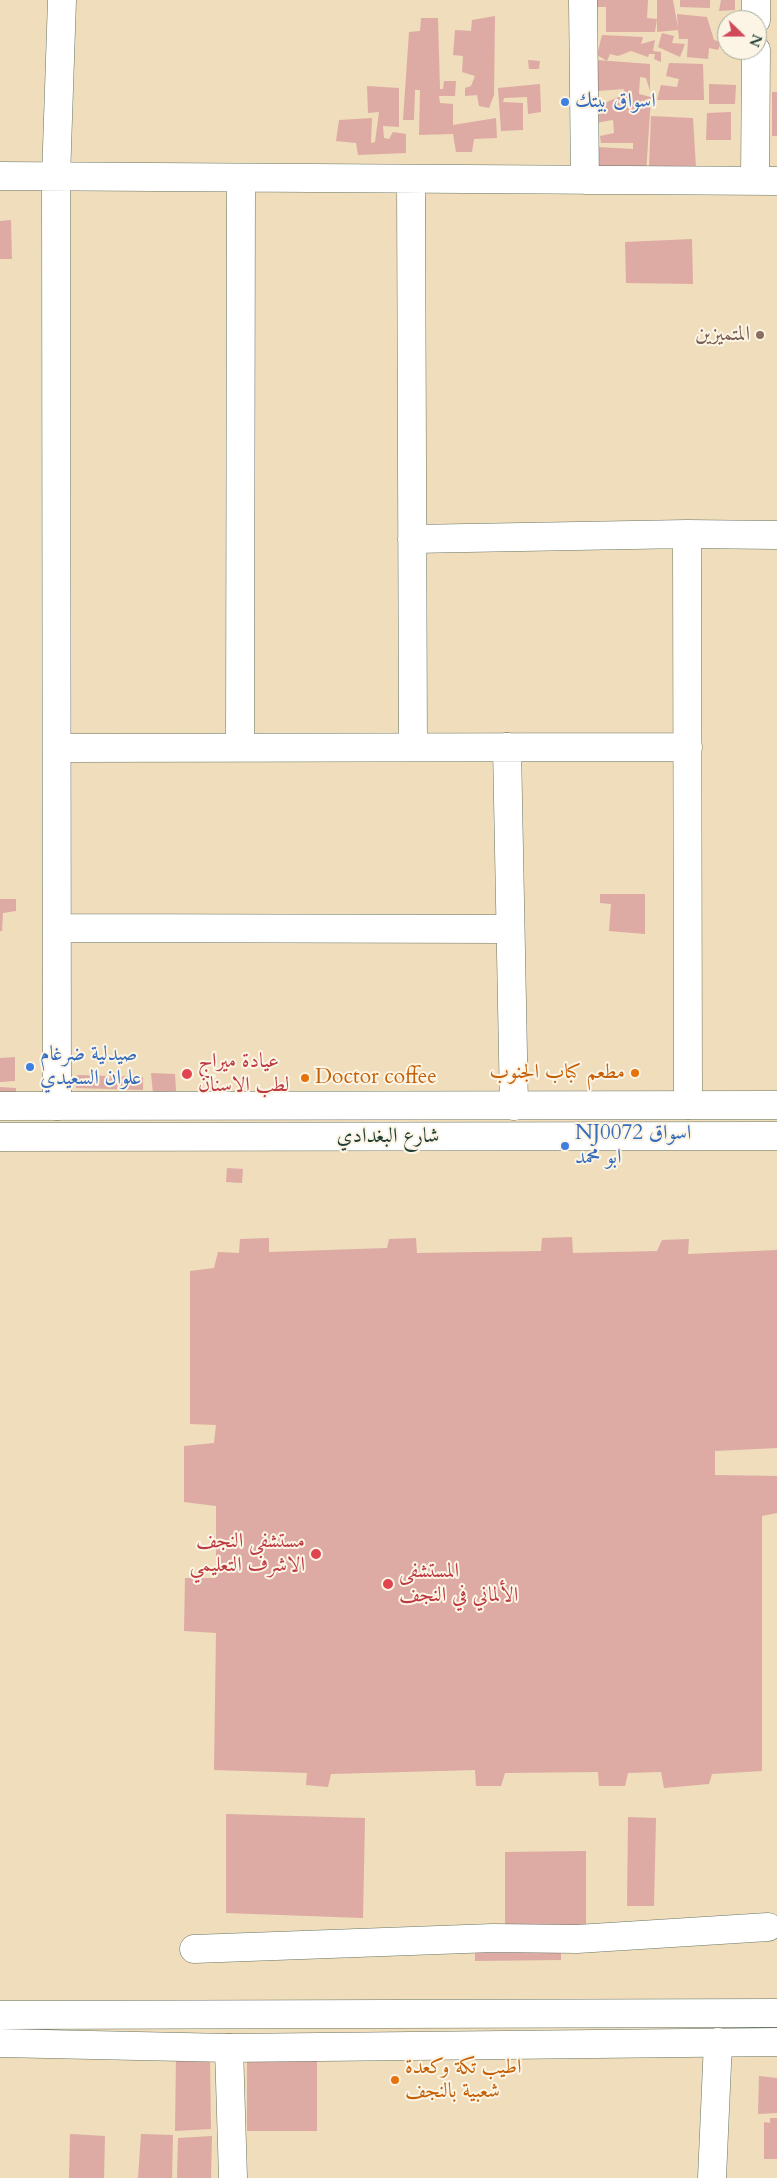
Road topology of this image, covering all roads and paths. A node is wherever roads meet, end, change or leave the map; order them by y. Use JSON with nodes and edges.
{"nodes":[{"id":1,"x":62,"y":0,"type":"edge"},
{"id":2,"x":583,"y":0,"type":"edge"},
{"id":3,"x":757,"y":60,"type":"edge"},
{"id":4,"x":0,"y":176,"type":"edge"},
{"id":5,"x":56,"y":178,"type":"junction"},
{"id":6,"x":241,"y":179,"type":"junction"},
{"id":7,"x":411,"y":179,"type":"junction"},
{"id":8,"x":585,"y":180,"type":"junction"},
{"id":9,"x":766,"y":181,"type":"edge"},
{"id":10,"x":687,"y":534,"type":"junction"},
{"id":11,"x":777,"y":535,"type":"edge"},
{"id":12,"x":412,"y":539,"type":"junction"},
{"id":13,"x":240,"y":747,"type":"junction"},
{"id":14,"x":413,"y":747,"type":"junction"},
{"id":15,"x":507,"y":747,"type":"junction"},
{"id":16,"x":688,"y":747,"type":"junction"},
{"id":17,"x":58,"y":748,"type":"junction"},
{"id":18,"x":58,"y":928,"type":"junction"},
{"id":19,"x":510,"y":929,"type":"junction"},
{"id":20,"x":777,"y":1105,"type":"edge"},
{"id":21,"x":0,"y":1106,"type":"edge"},
{"id":22,"x":57,"y":1106,"type":"junction"},
{"id":23,"x":309,"y":1106,"type":"junction"},
{"id":24,"x":367,"y":1106,"type":"junction"},
{"id":25,"x":514,"y":1106,"type":"junction"},
{"id":26,"x":688,"y":1106,"type":"junction"},
{"id":27,"x":777,"y":1136,"type":"edge"},
{"id":28,"x":0,"y":1137,"type":"edge"},
{"id":29,"x":309,"y":1137,"type":"junction"},
{"id":30,"x":367,"y":1137,"type":"junction"},
{"id":31,"x":768,"y":1927,"type":"dead end"},
{"id":32,"x":194,"y":1949,"type":"dead end"},
{"id":33,"x":777,"y":2013,"type":"edge"},
{"id":34,"x":0,"y":2015,"type":"edge"},
{"id":35,"x":718,"y":2042,"type":"junction"},
{"id":36,"x":777,"y":2042,"type":"edge"},
{"id":37,"x":0,"y":2043,"type":"edge"},
{"id":38,"x":229,"y":2048,"type":"junction"},
{"id":39,"x":233,"y":2178,"type":"edge"},
{"id":40,"x":712,"y":2178,"type":"edge"}],
"edges":[{"from":1,"to":5,"type":"street"},
{"from":2,"to":8,"type":"street"},
{"from":3,"to":9,"type":"street"},
{"from":4,"to":5,"type":"street"},
{"from":5,"to":6,"type":"street"},
{"from":5,"to":17,"type":"street"},
{"from":6,"to":7,"type":"street"},
{"from":6,"to":13,"type":"street"},
{"from":7,"to":8,"type":"street"},
{"from":7,"to":12,"type":"street"},
{"from":8,"to":9,"type":"street"},
{"from":10,"to":11,"type":"street"},
{"from":10,"to":12,"type":"street"},
{"from":10,"to":16,"type":"street"},
{"from":12,"to":14,"type":"street"},
{"from":13,"to":14,"type":"street"},
{"from":13,"to":17,"type":"street"},
{"from":14,"to":15,"type":"street"},
{"from":15,"to":16,"type":"street"},
{"from":15,"to":19,"type":"street"},
{"from":16,"to":26,"type":"street"},
{"from":17,"to":18,"type":"street"},
{"from":18,"to":19,"type":"street"},
{"from":18,"to":22,"type":"street"},
{"from":19,"to":25,"type":"street"},
{"from":20,"to":26,"type":"street","name":"شارع البغدادي"},
{"from":21,"to":22,"type":"street","name":"شارع البغدادي"},
{"from":22,"to":23,"type":"street","name":"شارع البغدادي"},
{"from":23,"to":24,"type":"street","name":"شارع البغدادي"},
{"from":23,"to":29,"type":"street"},
{"from":24,"to":25,"type":"street","name":"شارع البغدادي"},
{"from":24,"to":30,"type":"street"},
{"from":25,"to":26,"type":"street","name":"شارع البغدادي"},
{"from":27,"to":30,"type":"street","name":"شارع البغدادي"},
{"from":28,"to":29,"type":"street","name":"شارع البغدادي"},
{"from":29,"to":30,"type":"street","name":"شارع البغدادي"},
{"from":31,"to":32,"type":"street"},
{"from":33,"to":34,"type":"street"},
{"from":35,"to":36,"type":"street"},
{"from":35,"to":38,"type":"street"},
{"from":35,"to":40,"type":"street"},
{"from":37,"to":38,"type":"street"},
{"from":38,"to":39,"type":"street"}]}
